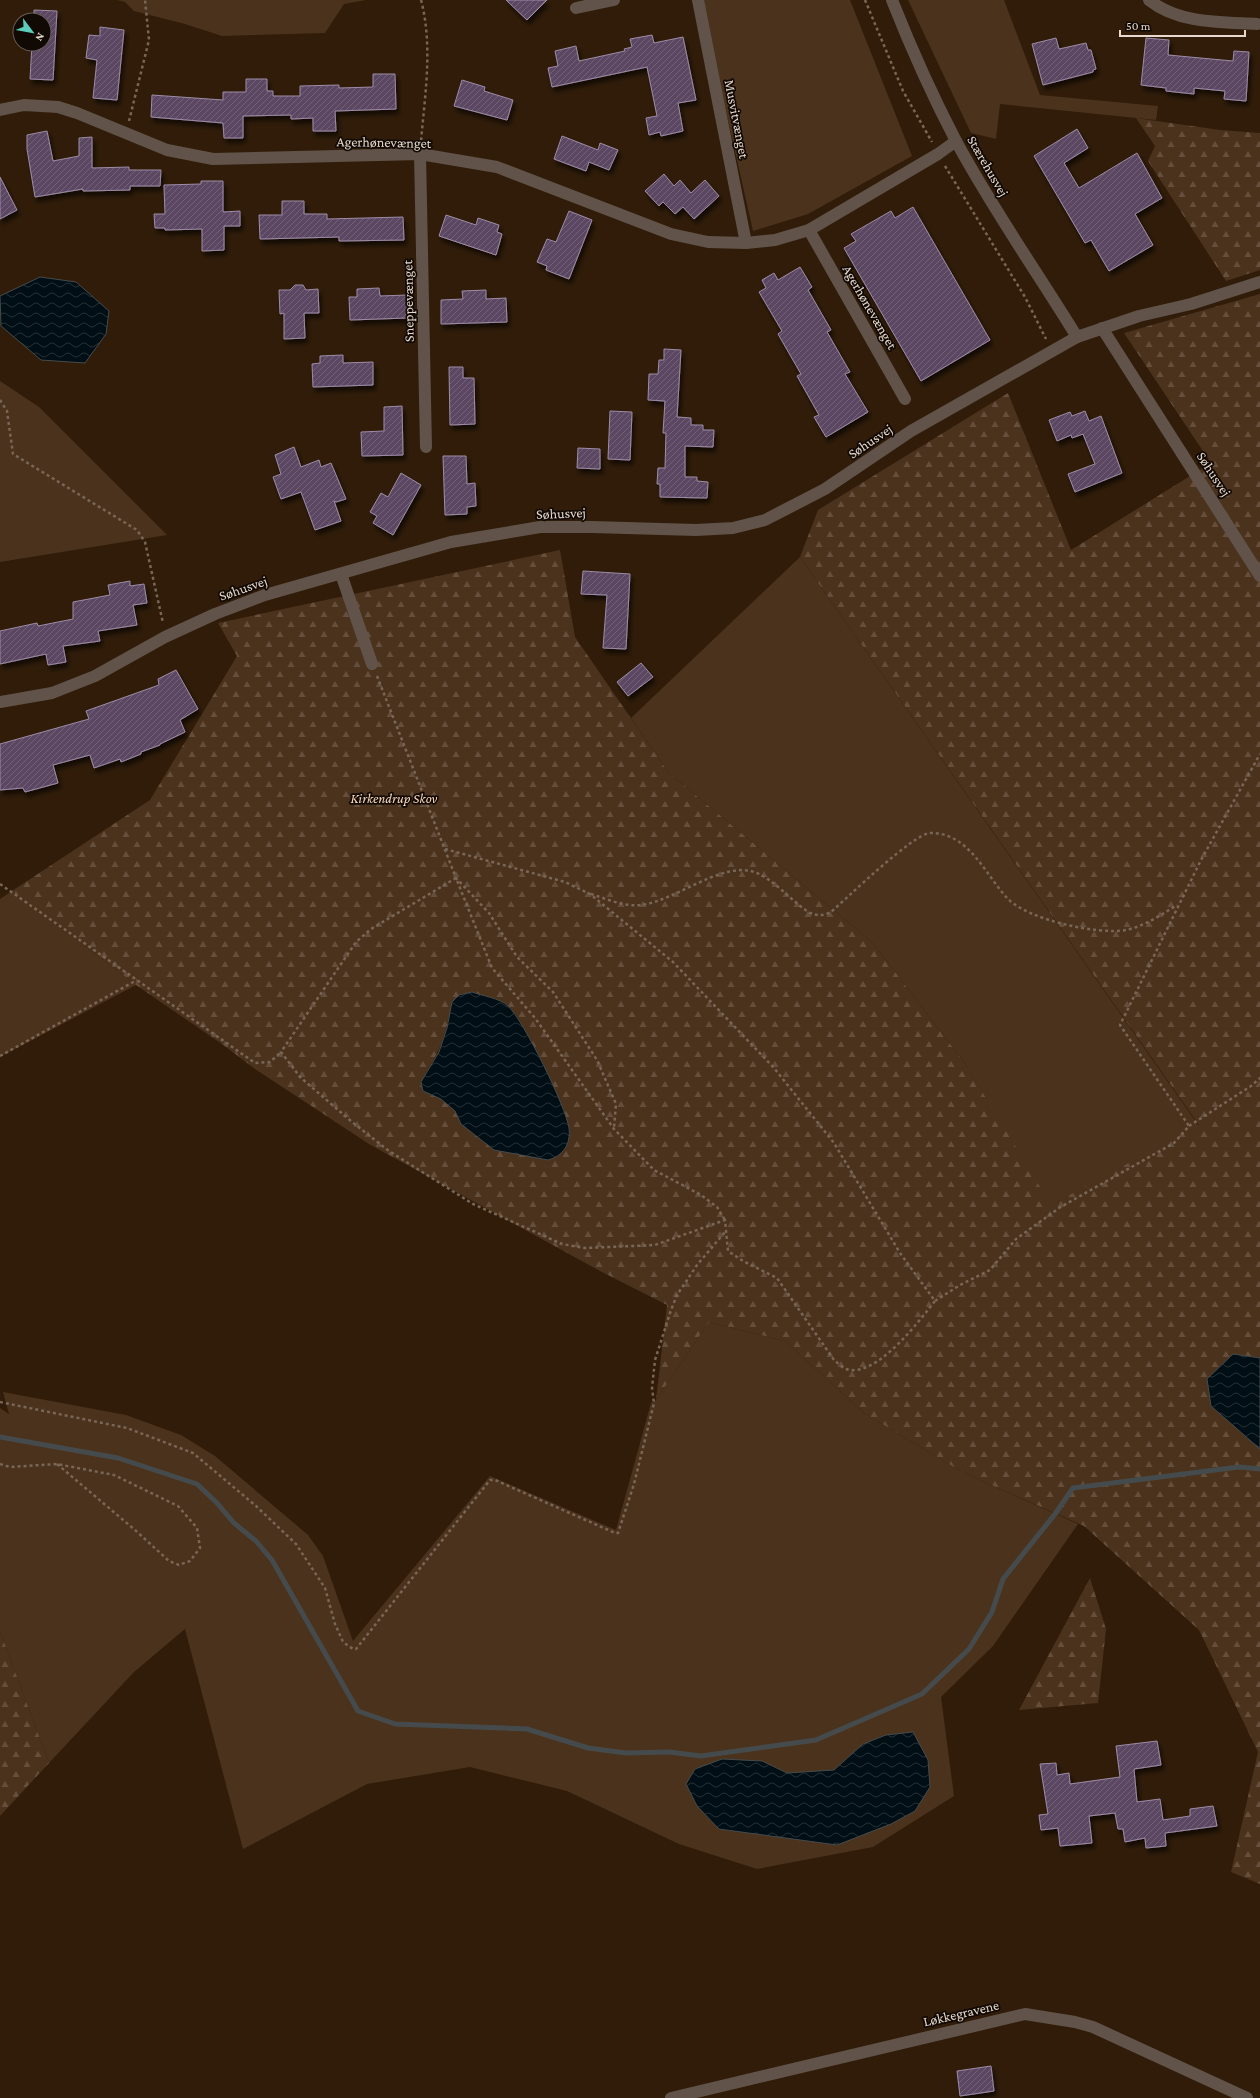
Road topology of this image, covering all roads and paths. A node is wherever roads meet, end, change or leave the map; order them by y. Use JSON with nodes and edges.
{"nodes":[{"id":1,"x":145,"y":0,"type":"edge"},
{"id":2,"x":421,"y":0,"type":"edge"},
{"id":3,"x":614,"y":0,"type":"edge"},
{"id":4,"x":698,"y":0,"type":"edge"},
{"id":5,"x":865,"y":0,"type":"edge"},
{"id":6,"x":892,"y":0,"type":"edge"},
{"id":7,"x":1149,"y":0,"type":"edge"},
{"id":8,"x":576,"y":8,"type":"dead end"},
{"id":9,"x":1257,"y":24,"type":"dead end"},
{"id":10,"x":0,"y":110,"type":"edge"},
{"id":11,"x":125,"y":134,"type":"junction"},
{"id":12,"x":956,"y":141,"type":"junction"},
{"id":13,"x":420,"y":154,"type":"junction"},
{"id":14,"x":938,"y":154,"type":"junction"},
{"id":15,"x":809,"y":230,"type":"junction"},
{"id":16,"x":746,"y":243,"type":"junction"},
{"id":17,"x":1260,"y":282,"type":"edge"},
{"id":18,"x":1102,"y":328,"type":"junction"},
{"id":19,"x":1077,"y":337,"type":"junction"},
{"id":20,"x":1053,"y":352,"type":"junction"},
{"id":21,"x":0,"y":400,"type":"edge"},
{"id":22,"x":905,"y":400,"type":"dead end"},
{"id":23,"x":426,"y":447,"type":"dead end"},
{"id":24,"x":341,"y":574,"type":"junction"},
{"id":25,"x":1260,"y":576,"type":"edge"},
{"id":26,"x":165,"y":637,"type":"junction"},
{"id":27,"x":372,"y":664,"type":"joint"},
{"id":28,"x":0,"y":702,"type":"edge"},
{"id":29,"x":1260,"y":754,"type":"edge"},
{"id":30,"x":445,"y":849,"type":"junction"},
{"id":31,"x":456,"y":878,"type":"junction"},
{"id":32,"x":0,"y":884,"type":"edge"},
{"id":33,"x":590,"y":894,"type":"junction"},
{"id":34,"x":1178,"y":904,"type":"junction"},
{"id":35,"x":137,"y":980,"type":"junction"},
{"id":36,"x":281,"y":1052,"type":"junction"},
{"id":37,"x":0,"y":1056,"type":"edge"},
{"id":38,"x":1260,"y":1078,"type":"edge"},
{"id":39,"x":1189,"y":1126,"type":"junction"},
{"id":40,"x":614,"y":1129,"type":"junction"},
{"id":41,"x":725,"y":1220,"type":"junction"},
{"id":42,"x":726,"y":1231,"type":"junction"},
{"id":43,"x":935,"y":1301,"type":"junction"},
{"id":44,"x":0,"y":1402,"type":"edge"},
{"id":45,"x":0,"y":1464,"type":"edge"},
{"id":46,"x":57,"y":1464,"type":"junction"},
{"id":47,"x":671,"y":2098,"type":"edge"},
{"id":48,"x":1247,"y":2098,"type":"edge"}],
"edges":[{"from":1,"to":11,"type":"path"},
{"from":2,"to":13,"type":"path"},
{"from":3,"to":8,"type":"street"},
{"from":4,"to":16,"type":"street","name":"Musvitvænget"},
{"from":5,"to":14,"type":"path"},
{"from":6,"to":12,"type":"street","name":"Stærehusvej"},
{"from":7,"to":9,"type":"street"},
{"from":10,"to":11,"type":"street","name":"Agerhønevænget"},
{"from":11,"to":13,"type":"street","name":"Agerhønevænget"},
{"from":12,"to":14,"type":"street","name":"Agerhønevænget"},
{"from":12,"to":19,"type":"street","name":"Stærehusvej"},
{"from":13,"to":16,"type":"street","name":"Agerhønevænget"},
{"from":13,"to":23,"type":"street","name":"Sneppevænget"},
{"from":14,"to":15,"type":"street","name":"Agerhønevænget"},
{"from":14,"to":20,"type":"path"},
{"from":15,"to":16,"type":"street","name":"Agerhønevænget"},
{"from":15,"to":22,"type":"street","name":"Agerhønevænget"},
{"from":17,"to":18,"type":"street","name":"Søhusvej"},
{"from":18,"to":19,"type":"street","name":"Søhusvej"},
{"from":18,"to":25,"type":"street","name":"Søhusvej"},
{"from":19,"to":20,"type":"street","name":"Søhusvej"},
{"from":20,"to":24,"type":"street","name":"Søhusvej"},
{"from":21,"to":26,"type":"path"},
{"from":24,"to":26,"type":"street","name":"Søhusvej"},
{"from":24,"to":27,"type":"street"},
{"from":26,"to":28,"type":"street","name":"Søhusvej"},
{"from":27,"to":30,"type":"path"},
{"from":29,"to":34,"type":"path"},
{"from":30,"to":31,"type":"path"},
{"from":30,"to":33,"type":"path"},
{"from":31,"to":36,"type":"path"},
{"from":31,"to":40,"type":"path"},
{"from":31,"to":40,"type":"path"},
{"from":32,"to":35,"type":"path"},
{"from":33,"to":34,"type":"path"},
{"from":33,"to":43,"type":"path"},
{"from":34,"to":39,"type":"path"},
{"from":35,"to":36,"type":"path"},
{"from":35,"to":37,"type":"path"},
{"from":36,"to":41,"type":"path"},
{"from":38,"to":39,"type":"path"},
{"from":39,"to":43,"type":"path"},
{"from":40,"to":41,"type":"path"},
{"from":41,"to":42,"type":"path"},
{"from":42,"to":43,"type":"path"},
{"from":42,"to":44,"type":"path"},
{"from":45,"to":46,"type":"path"},
{"from":46,"to":46,"type":"path"},
{"from":47,"to":48,"type":"street","name":"Løkkegravene"}]}
